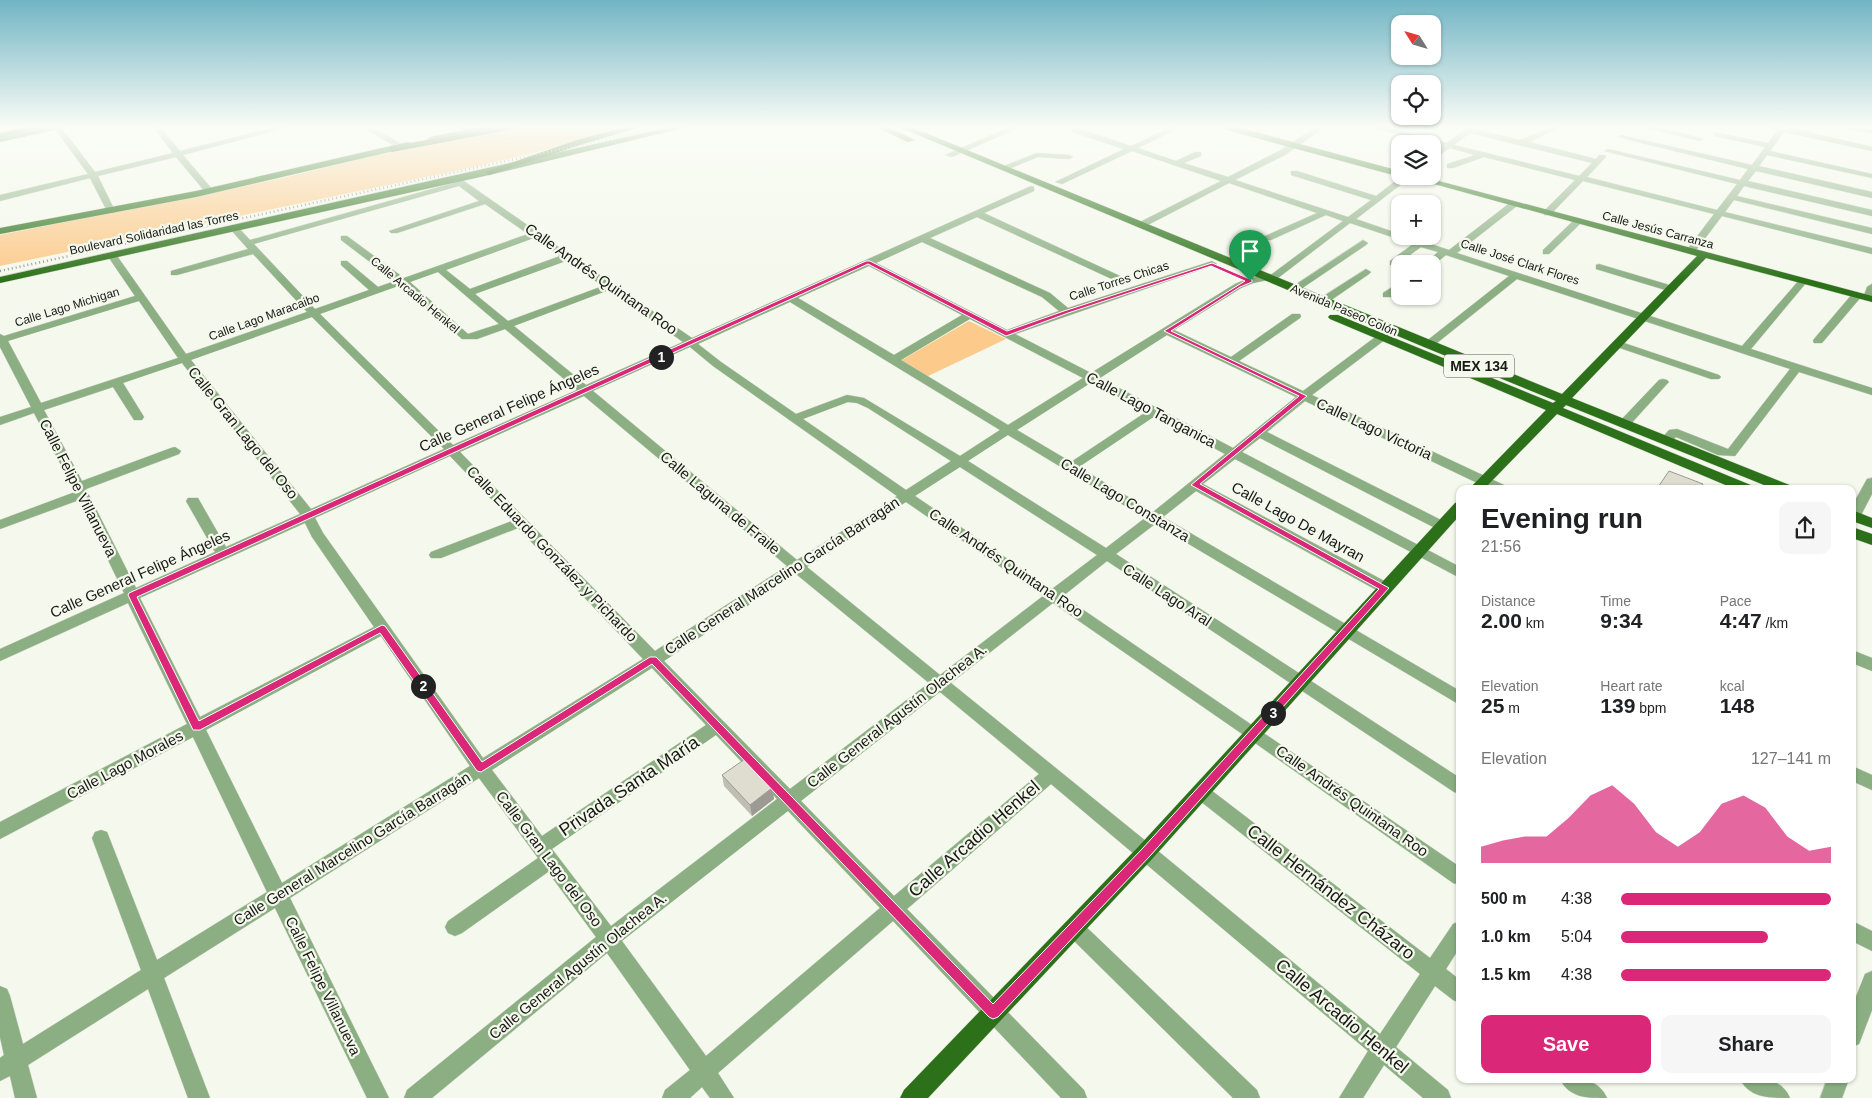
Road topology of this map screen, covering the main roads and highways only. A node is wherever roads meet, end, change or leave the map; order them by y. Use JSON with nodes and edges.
{"nodes":[{"id":1,"x":261,"y":178,"type":"edge"},
{"id":2,"x":468,"y":178,"type":"edge"},
{"id":3,"x":1005,"y":178,"type":"edge"},
{"id":4,"x":1028,"y":178,"type":"edge"},
{"id":5,"x":1441,"y":185,"type":"edge"},
{"id":6,"x":0,"y":231,"type":"edge"},
{"id":7,"x":1168,"y":241,"type":"junction"},
{"id":8,"x":1704,"y":254,"type":"junction"},
{"id":9,"x":0,"y":280,"type":"edge"},
{"id":10,"x":1870,"y":299,"type":"edge"},
{"id":11,"x":1558,"y":404,"type":"junction"},
{"id":12,"x":1480,"y":485,"type":"edge"},
{"id":13,"x":1731,"y":485,"type":"edge"},
{"id":14,"x":1777,"y":485,"type":"edge"},
{"id":15,"x":1456,"y":510,"type":"edge"},
{"id":16,"x":1856,"y":517,"type":"edge"},
{"id":17,"x":1872,"y":523,"type":"edge"},
{"id":18,"x":1856,"y":534,"type":"edge"},
{"id":19,"x":1872,"y":540,"type":"edge"},
{"id":20,"x":912,"y":1098,"type":"edge"}],
"edges":[{"from":1,"to":6,"type":"main road","name":"Boulevard Solidaridad las Torres"},
{"from":2,"to":9,"type":"main road","name":"Boulevard Solidaridad las Torres"},
{"from":3,"to":7,"type":"main road","name":"Avenida Paseo Colón","number":"MEX 134"},
{"from":4,"to":7,"type":"main road","name":"Avenida Paseo Colón","number":"MEX 134"},
{"from":5,"to":8,"type":"main road","name":"Calle Jesús Carranza"},
{"from":7,"to":11,"type":"main road","name":"Avenida Paseo Colón","number":"MEX 134"},
{"from":7,"to":11,"type":"main road","name":"Avenida Paseo Colón","number":"MEX 134"},
{"from":8,"to":10,"type":"main road","name":"Calle Jesús Carranza"},
{"from":8,"to":11,"type":"main road"},
{"from":11,"to":12,"type":"main road"},
{"from":11,"to":13,"type":"main road","name":"Avenida Paseo Colón","number":"MEX 134"},
{"from":11,"to":14,"type":"main road","name":"Avenida Paseo Colón","number":"MEX 134"},
{"from":15,"to":20,"type":"main road"},
{"from":16,"to":17,"type":"main road"},
{"from":18,"to":19,"type":"main road"}]}
